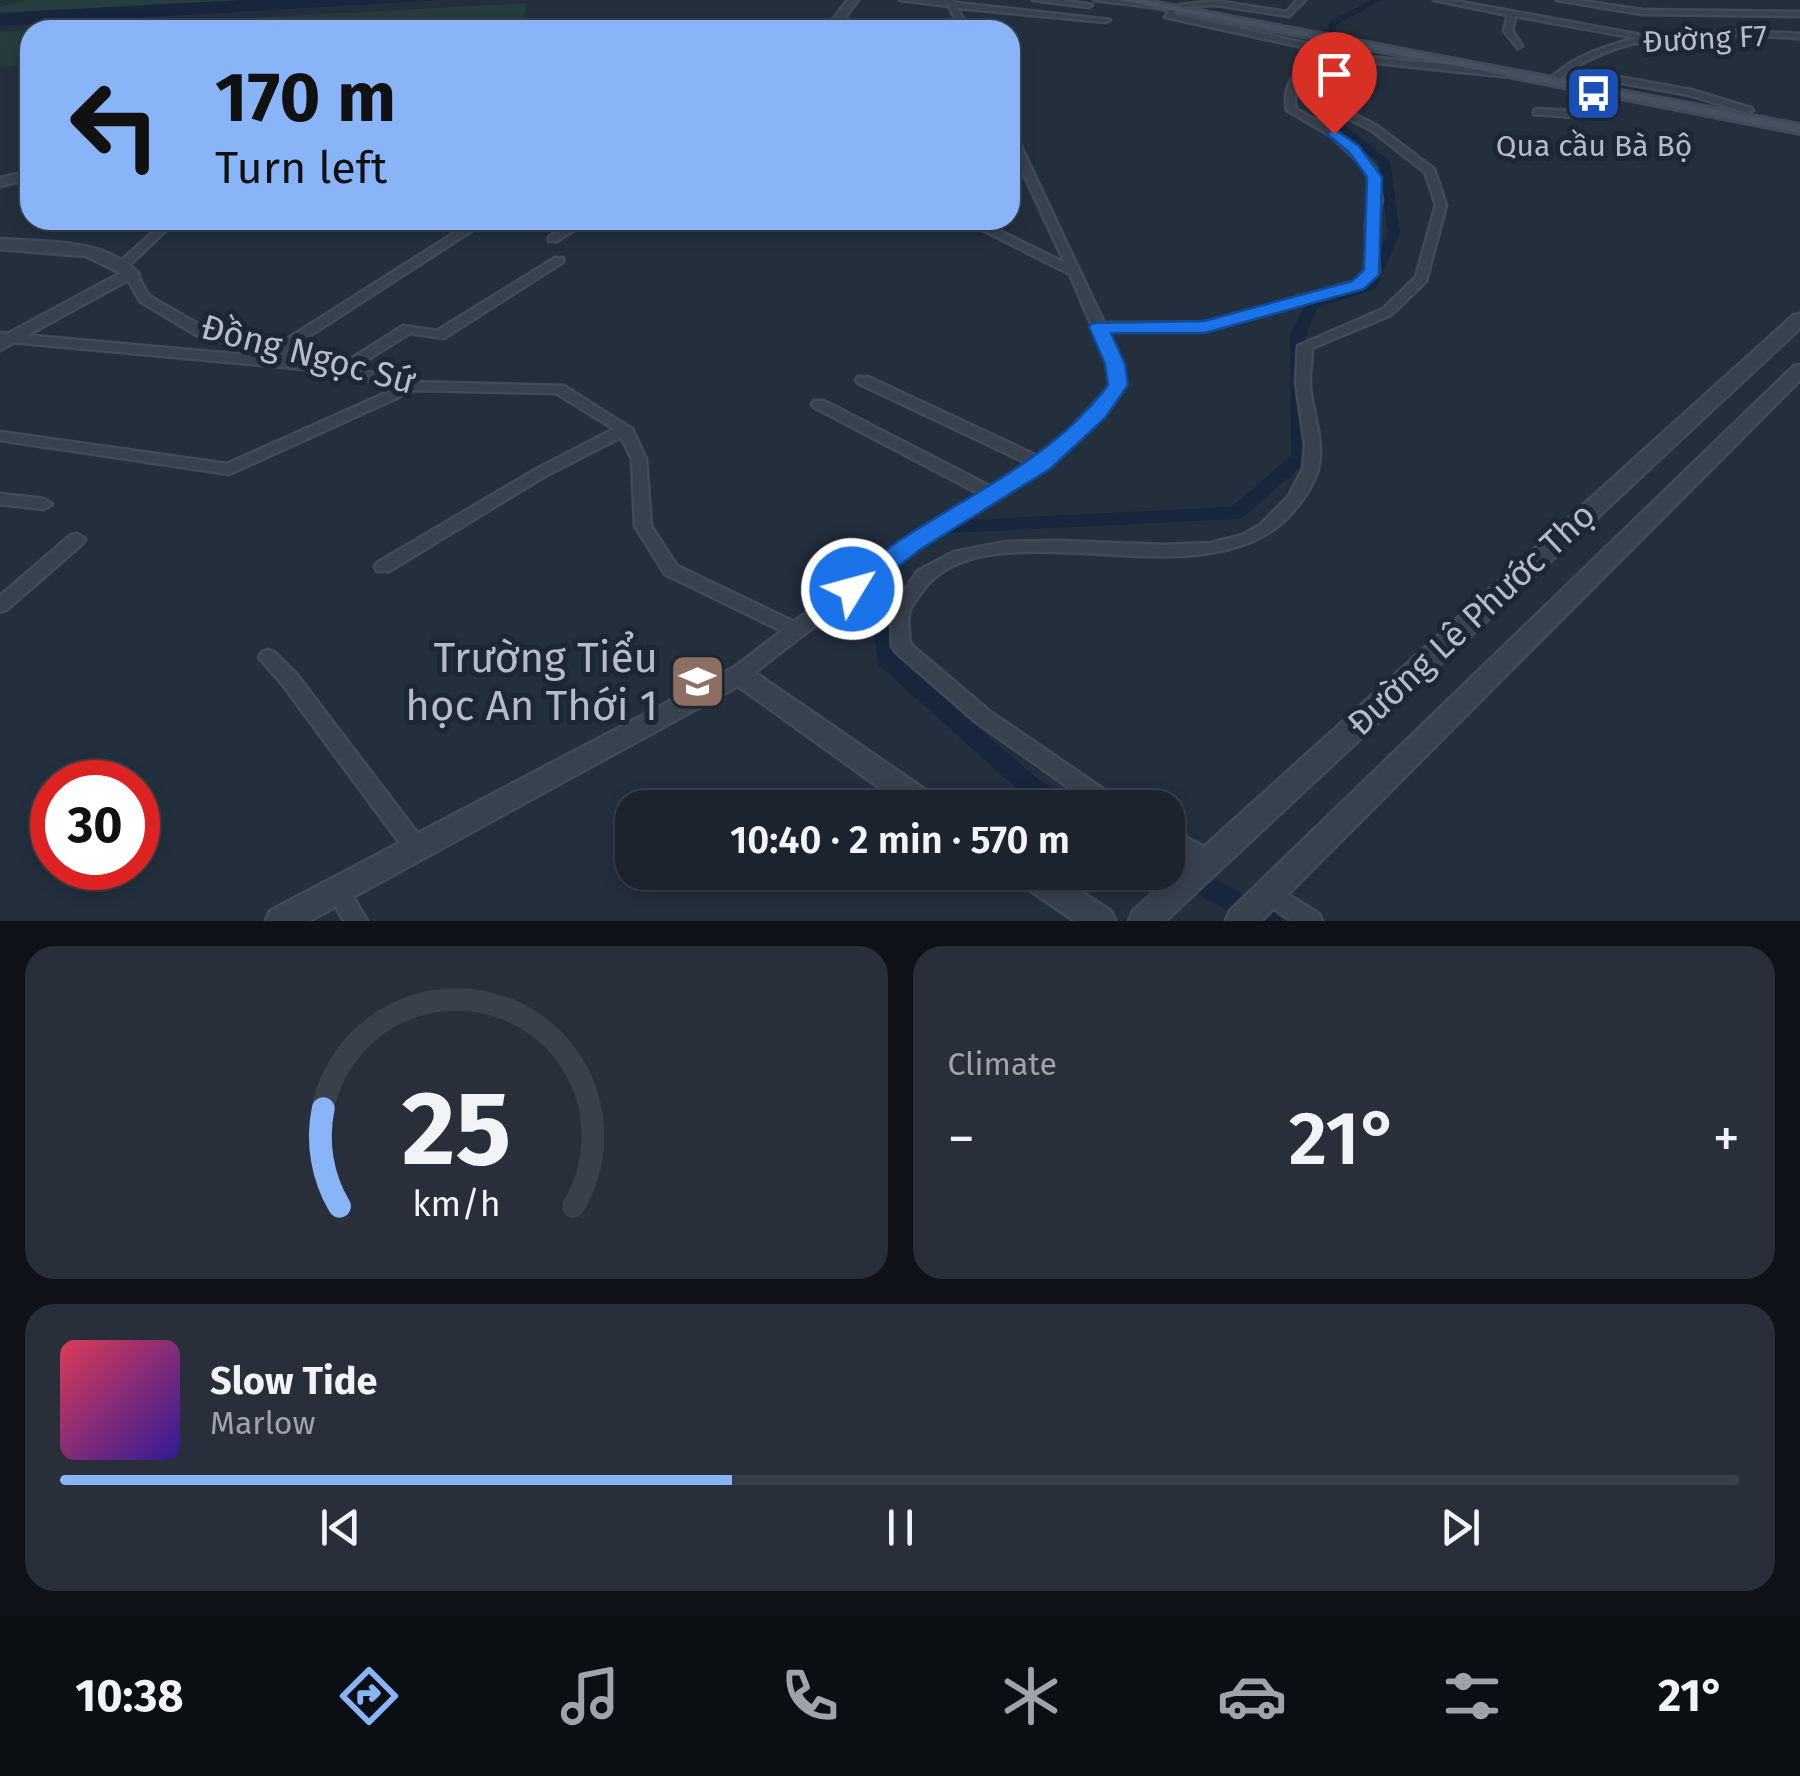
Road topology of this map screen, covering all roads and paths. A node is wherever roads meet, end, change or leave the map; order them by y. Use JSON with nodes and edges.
{"nodes":[{"id":1,"x":853,"y":0,"type":"edge"},
{"id":2,"x":904,"y":0,"type":"edge"},
{"id":3,"x":1037,"y":0,"type":"edge"},
{"id":4,"x":1098,"y":0,"type":"edge"},
{"id":5,"x":1124,"y":0,"type":"edge"},
{"id":6,"x":1301,"y":0,"type":"edge"},
{"id":7,"x":1438,"y":0,"type":"edge"},
{"id":8,"x":1562,"y":0,"type":"edge"},
{"id":9,"x":1738,"y":0,"type":"edge"},
{"id":10,"x":952,"y":3,"type":"edge"},
{"id":11,"x":1156,"y":3,"type":"edge"},
{"id":12,"x":1088,"y":5,"type":"dead end"},
{"id":13,"x":1179,"y":7,"type":"junction"},
{"id":14,"x":1716,"y":10,"type":"junction"},
{"id":15,"x":1512,"y":14,"type":"junction"},
{"id":16,"x":1800,"y":14,"type":"edge"},
{"id":17,"x":838,"y":20,"type":"edge"},
{"id":18,"x":1106,"y":20,"type":"dead end"},
{"id":19,"x":1800,"y":36,"type":"edge"},
{"id":20,"x":1647,"y":38,"type":"junction"},
{"id":21,"x":1518,"y":46,"type":"dead end"},
{"id":22,"x":1391,"y":47,"type":"junction"},
{"id":23,"x":1562,"y":72,"type":"junction"},
{"id":24,"x":1514,"y":74,"type":"junction"},
{"id":25,"x":1537,"y":112,"type":"dead end"},
{"id":26,"x":1800,"y":120,"type":"edge"},
{"id":27,"x":1568,"y":123,"type":"dead end"},
{"id":28,"x":1800,"y":129,"type":"edge"},
{"id":29,"x":1020,"y":155,"type":"edge"},
{"id":30,"x":163,"y":230,"type":"edge"},
{"id":31,"x":467,"y":230,"type":"edge"},
{"id":32,"x":567,"y":230,"type":"edge"},
{"id":33,"x":989,"y":230,"type":"edge"},
{"id":34,"x":553,"y":238,"type":"dead end"},
{"id":35,"x":0,"y":244,"type":"edge"},
{"id":36,"x":559,"y":260,"type":"dead end"},
{"id":37,"x":127,"y":269,"type":"junction"},
{"id":38,"x":1075,"y":272,"type":"junction"},
{"id":39,"x":1800,"y":319,"type":"edge"},
{"id":40,"x":1098,"y":327,"type":"junction"},
{"id":41,"x":3,"y":340,"type":"edge"},
{"id":42,"x":275,"y":352,"type":"junction"},
{"id":43,"x":323,"y":364,"type":"junction"},
{"id":44,"x":344,"y":370,"type":"junction"},
{"id":45,"x":1800,"y":370,"type":"edge"},
{"id":46,"x":863,"y":380,"type":"dead end"},
{"id":47,"x":412,"y":386,"type":"junction"},
{"id":48,"x":819,"y":404,"type":"dead end"},
{"id":49,"x":625,"y":429,"type":"junction"},
{"id":50,"x":0,"y":436,"type":"edge"},
{"id":51,"x":1042,"y":464,"type":"junction"},
{"id":52,"x":993,"y":494,"type":"junction"},
{"id":53,"x":0,"y":499,"type":"edge"},
{"id":54,"x":44,"y":504,"type":"dead end"},
{"id":55,"x":77,"y":538,"type":"dead end"},
{"id":56,"x":383,"y":567,"type":"dead end"},
{"id":57,"x":0,"y":606,"type":"edge"},
{"id":58,"x":796,"y":630,"type":"junction"},
{"id":59,"x":268,"y":658,"type":"dead end"},
{"id":60,"x":739,"y":674,"type":"junction"},
{"id":61,"x":904,"y":790,"type":"edge"},
{"id":62,"x":1089,"y":790,"type":"edge"},
{"id":63,"x":416,"y":848,"type":"junction"},
{"id":64,"x":1185,"y":848,"type":"edge"},
{"id":65,"x":1207,"y":863,"type":"junction"},
{"id":66,"x":338,"y":890,"type":"junction"},
{"id":67,"x":1053,"y":890,"type":"edge"},
{"id":68,"x":1256,"y":905,"type":"edge"},
{"id":69,"x":281,"y":921,"type":"edge"},
{"id":70,"x":356,"y":921,"type":"edge"},
{"id":71,"x":1100,"y":921,"type":"edge"},
{"id":72,"x":1144,"y":921,"type":"edge"},
{"id":73,"x":1311,"y":921,"type":"edge"}],
"edges":[{"from":1,"to":17,"type":"street"},
{"from":2,"to":10,"type":"street"},
{"from":3,"to":12,"type":"street"},
{"from":4,"to":11,"type":"street"},
{"from":5,"to":11,"type":"main road"},
{"from":6,"to":13,"type":"street"},
{"from":7,"to":15,"type":"street"},
{"from":8,"to":14,"type":"street"},
{"from":9,"to":14,"type":"street"},
{"from":10,"to":18,"type":"street"},
{"from":11,"to":13,"type":"main road"},
{"from":13,"to":22,"type":"main road"},
{"from":13,"to":40,"type":"street"},
{"from":14,"to":16,"type":"street"},
{"from":15,"to":20,"type":"street"},
{"from":15,"to":21,"type":"street"},
{"from":19,"to":20,"type":"street","name":"Đường F7"},
{"from":20,"to":23,"type":"street","name":"Đường F7"},
{"from":22,"to":23,"type":"main road"},
{"from":22,"to":24,"type":"main road"},
{"from":23,"to":26,"type":"main road"},
{"from":24,"to":28,"type":"main road"},
{"from":24,"to":62,"type":"street"},
{"from":25,"to":27,"type":"street"},
{"from":29,"to":38,"type":"street"},
{"from":30,"to":37,"type":"street"},
{"from":31,"to":42,"type":"street"},
{"from":32,"to":34,"type":"street"},
{"from":33,"to":38,"type":"street"},
{"from":35,"to":37,"type":"street"},
{"from":36,"to":44,"type":"street"},
{"from":37,"to":41,"type":"street"},
{"from":37,"to":42,"type":"street","name":"Đồng Ngọc Sứ"},
{"from":38,"to":40,"type":"street"},
{"from":39,"to":65,"type":"street","name":"Đường Lê Phước Thọ"},
{"from":40,"to":51,"type":"street"},
{"from":41,"to":43,"type":"street"},
{"from":42,"to":43,"type":"street","name":"Đồng Ngọc Sứ"},
{"from":43,"to":44,"type":"street","name":"Đồng Ngọc Sứ"},
{"from":44,"to":47,"type":"street","name":"Đồng Ngọc Sứ"},
{"from":45,"to":68,"type":"street","name":"Đường Lê Phước Thọ"},
{"from":46,"to":51,"type":"street"},
{"from":47,"to":49,"type":"street","name":"Đồng Ngọc Sứ"},
{"from":47,"to":50,"type":"street"},
{"from":48,"to":52,"type":"street"},
{"from":49,"to":56,"type":"street"},
{"from":49,"to":58,"type":"street"},
{"from":51,"to":52,"type":"street"},
{"from":52,"to":58,"type":"street"},
{"from":53,"to":54,"type":"street"},
{"from":55,"to":57,"type":"street"},
{"from":58,"to":60,"type":"street"},
{"from":59,"to":63,"type":"street"},
{"from":60,"to":61,"type":"street"},
{"from":60,"to":63,"type":"street"},
{"from":63,"to":66,"type":"street"},
{"from":64,"to":65,"type":"street"},
{"from":65,"to":72,"type":"street","name":"Đường Lê Phước Thọ"},
{"from":66,"to":69,"type":"street"},
{"from":66,"to":70,"type":"street"},
{"from":67,"to":71,"type":"street"},
{"from":68,"to":73,"type":"street"}]}
